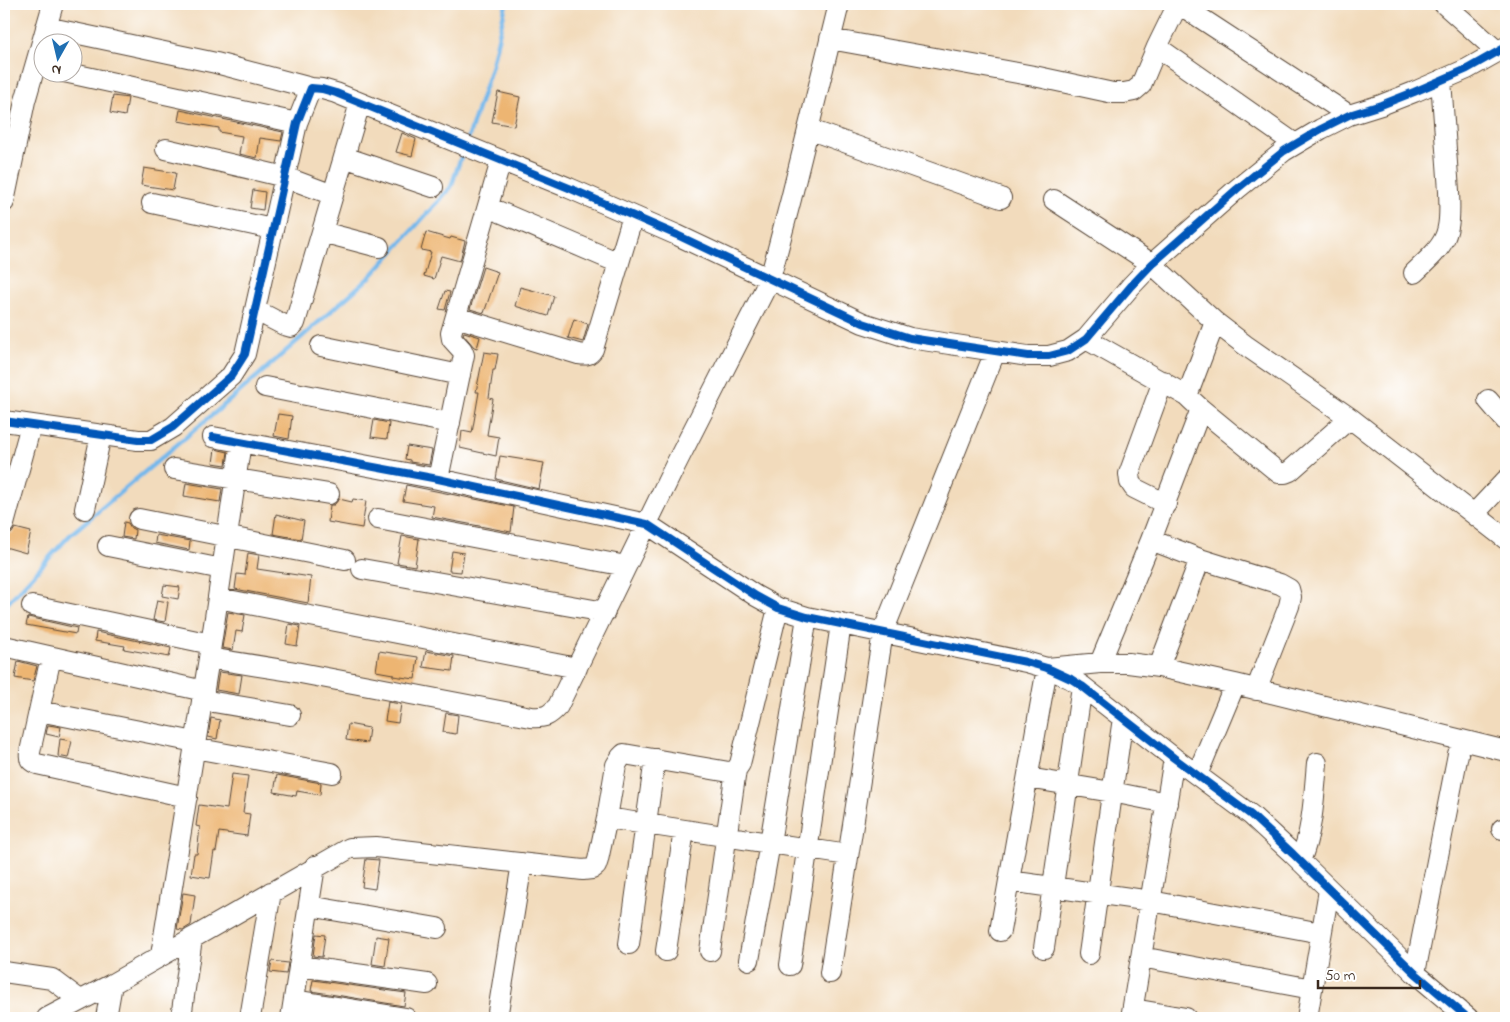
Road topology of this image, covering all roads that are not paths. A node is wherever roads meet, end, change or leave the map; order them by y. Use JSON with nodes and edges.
{"nodes":[{"id":1,"x":53,"y":4,"type":"edge"},
{"id":2,"x":839,"y":4,"type":"edge"},
{"id":3,"x":1179,"y":4,"type":"edge"},
{"id":4,"x":1444,"y":4,"type":"edge"},
{"id":5,"x":46,"y":27,"type":"junction"},
{"id":6,"x":45,"y":32,"type":"edge"},
{"id":7,"x":830,"y":39,"type":"junction"},
{"id":8,"x":1157,"y":47,"type":"junction"},
{"id":9,"x":1502,"y":49,"type":"edge"},
{"id":10,"x":82,"y":76,"type":"edge"},
{"id":11,"x":1442,"y":80,"type":"junction"},
{"id":12,"x":33,"y":82,"type":"edge"},
{"id":13,"x":311,"y":88,"type":"junction"},
{"id":14,"x":360,"y":102,"type":"junction"},
{"id":15,"x":1349,"y":115,"type":"junction"},
{"id":16,"x":297,"y":123,"type":"junction"},
{"id":17,"x":808,"y":129,"type":"junction"},
{"id":18,"x":1295,"y":144,"type":"junction"},
{"id":19,"x":166,"y":149,"type":"dead end"},
{"id":20,"x":344,"y":157,"type":"junction"},
{"id":21,"x":501,"y":160,"type":"junction"},
{"id":22,"x":285,"y":176,"type":"junction"},
{"id":23,"x":433,"y":187,"type":"dead end"},
{"id":24,"x":333,"y":194,"type":"junction"},
{"id":25,"x":1001,"y":198,"type":"dead end"},
{"id":26,"x":1054,"y":200,"type":"dead end"},
{"id":27,"x":4,"y":202,"type":"edge"},
{"id":28,"x":152,"y":203,"type":"dead end"},
{"id":29,"x":488,"y":207,"type":"junction"},
{"id":30,"x":633,"y":216,"type":"junction"},
{"id":31,"x":272,"y":229,"type":"junction"},
{"id":32,"x":322,"y":232,"type":"junction"},
{"id":33,"x":379,"y":247,"type":"dead end"},
{"id":34,"x":619,"y":262,"type":"junction"},
{"id":35,"x":1152,"y":264,"type":"junction"},
{"id":36,"x":1414,"y":273,"type":"dead end"},
{"id":37,"x":770,"y":278,"type":"junction"},
{"id":38,"x":255,"y":310,"type":"junction"},
{"id":39,"x":456,"y":317,"type":"junction"},
{"id":40,"x":1215,"y":322,"type":"junction"},
{"id":41,"x":1086,"y":339,"type":"junction"},
{"id":42,"x":321,"y":346,"type":"dead end"},
{"id":43,"x":996,"y":352,"type":"junction"},
{"id":44,"x":460,"y":375,"type":"junction"},
{"id":45,"x":1163,"y":382,"type":"junction"},
{"id":46,"x":265,"y":387,"type":"dead end"},
{"id":47,"x":1488,"y":400,"type":"dead end"},
{"id":48,"x":1194,"y":403,"type":"junction"},
{"id":49,"x":1350,"y":418,"type":"junction"},
{"id":50,"x":4,"y":421,"type":"edge"},
{"id":51,"x":1506,"y":421,"type":"edge"},
{"id":52,"x":450,"y":423,"type":"junction"},
{"id":53,"x":31,"y":425,"type":"junction"},
{"id":54,"x":101,"y":435,"type":"junction"},
{"id":55,"x":213,"y":438,"type":"dead end"},
{"id":56,"x":241,"y":442,"type":"junction"},
{"id":57,"x":174,"y":468,"type":"dead end"},
{"id":58,"x":235,"y":478,"type":"junction"},
{"id":59,"x":438,"y":479,"type":"junction"},
{"id":60,"x":1506,"y":480,"type":"edge"},
{"id":61,"x":329,"y":494,"type":"dead end"},
{"id":62,"x":1166,"y":504,"type":"junction"},
{"id":63,"x":85,"y":509,"type":"dead end"},
{"id":64,"x":1474,"y":514,"type":"junction"},
{"id":65,"x":139,"y":519,"type":"dead end"},
{"id":66,"x":378,"y":520,"type":"dead end"},
{"id":67,"x":4,"y":524,"type":"edge"},
{"id":68,"x":647,"y":524,"type":"junction"},
{"id":69,"x":227,"y":536,"type":"junction"},
{"id":70,"x":1506,"y":539,"type":"edge"},
{"id":71,"x":1152,"y":540,"type":"junction"},
{"id":72,"x":108,"y":546,"type":"dead end"},
{"id":73,"x":1200,"y":559,"type":"junction"},
{"id":74,"x":626,"y":566,"type":"junction"},
{"id":75,"x":222,"y":569,"type":"junction"},
{"id":76,"x":218,"y":598,"type":"junction"},
{"id":77,"x":32,"y":606,"type":"dead end"},
{"id":78,"x":778,"y":608,"type":"junction"},
{"id":79,"x":605,"y":612,"type":"junction"},
{"id":80,"x":807,"y":617,"type":"junction"},
{"id":81,"x":842,"y":624,"type":"junction"},
{"id":82,"x":883,"y":632,"type":"junction"},
{"id":83,"x":4,"y":646,"type":"edge"},
{"id":84,"x":210,"y":651,"type":"junction"},
{"id":85,"x":51,"y":657,"type":"junction"},
{"id":86,"x":1100,"y":663,"type":"junction"},
{"id":87,"x":1159,"y":667,"type":"junction"},
{"id":88,"x":577,"y":668,"type":"junction"},
{"id":89,"x":1047,"y":668,"type":"junction"},
{"id":90,"x":1235,"y":684,"type":"junction"},
{"id":91,"x":1082,"y":686,"type":"junction"},
{"id":92,"x":1256,"y":690,"type":"junction"},
{"id":93,"x":203,"y":696,"type":"junction"},
{"id":94,"x":39,"y":711,"type":"junction"},
{"id":95,"x":290,"y":715,"type":"dead end"},
{"id":96,"x":1123,"y":718,"type":"junction"},
{"id":97,"x":195,"y":745,"type":"junction"},
{"id":98,"x":1506,"y":751,"type":"edge"},
{"id":99,"x":1458,"y":754,"type":"dead end"},
{"id":100,"x":1174,"y":758,"type":"junction"},
{"id":101,"x":655,"y":759,"type":"junction"},
{"id":102,"x":1317,"y":763,"type":"dead end"},
{"id":103,"x":736,"y":770,"type":"junction"},
{"id":104,"x":332,"y":773,"type":"dead end"},
{"id":105,"x":1197,"y":775,"type":"junction"},
{"id":106,"x":1028,"y":778,"type":"junction"},
{"id":107,"x":1067,"y":784,"type":"junction"},
{"id":108,"x":1112,"y":792,"type":"junction"},
{"id":109,"x":186,"y":797,"type":"junction"},
{"id":110,"x":1166,"y":803,"type":"junction"},
{"id":111,"x":607,"y":818,"type":"junction"},
{"id":112,"x":646,"y":824,"type":"junction"},
{"id":113,"x":684,"y":830,"type":"junction"},
{"id":114,"x":727,"y":836,"type":"junction"},
{"id":115,"x":770,"y":842,"type":"junction"},
{"id":116,"x":808,"y":849,"type":"junction"},
{"id":117,"x":848,"y":855,"type":"junction"},
{"id":118,"x":1300,"y":861,"type":"junction"},
{"id":119,"x":522,"y":863,"type":"junction"},
{"id":120,"x":316,"y":866,"type":"junction"},
{"id":121,"x":1009,"y":881,"type":"junction"},
{"id":122,"x":1052,"y":887,"type":"junction"},
{"id":123,"x":1329,"y":890,"type":"junction"},
{"id":124,"x":270,"y":892,"type":"junction"},
{"id":125,"x":1097,"y":893,"type":"junction"},
{"id":126,"x":1151,"y":901,"type":"junction"},
{"id":127,"x":309,"y":906,"type":"junction"},
{"id":128,"x":438,"y":928,"type":"dead end"},
{"id":129,"x":1000,"y":931,"type":"dead end"},
{"id":130,"x":1321,"y":933,"type":"junction"},
{"id":131,"x":192,"y":938,"type":"junction"},
{"id":132,"x":629,"y":944,"type":"dead end"},
{"id":133,"x":1044,"y":948,"type":"dead end"},
{"id":134,"x":666,"y":951,"type":"dead end"},
{"id":135,"x":710,"y":951,"type":"dead end"},
{"id":136,"x":1089,"y":954,"type":"dead end"},
{"id":137,"x":161,"y":955,"type":"junction"},
{"id":138,"x":1141,"y":958,"type":"junction"},
{"id":139,"x":749,"y":960,"type":"dead end"},
{"id":140,"x":790,"y":965,"type":"dead end"},
{"id":141,"x":300,"y":966,"type":"junction"},
{"id":142,"x":4,"y":972,"type":"edge"},
{"id":143,"x":830,"y":973,"type":"dead end"},
{"id":144,"x":1415,"y":973,"type":"junction"},
{"id":145,"x":112,"y":984,"type":"junction"},
{"id":146,"x":427,"y":984,"type":"dead end"},
{"id":147,"x":1312,"y":989,"type":"junction"},
{"id":148,"x":80,"y":1000,"type":"junction"},
{"id":149,"x":292,"y":1009,"type":"edge"},
{"id":150,"x":1132,"y":1014,"type":"edge"},
{"id":151,"x":47,"y":1018,"type":"edge"},
{"id":152,"x":106,"y":1018,"type":"edge"},
{"id":153,"x":181,"y":1018,"type":"edge"},
{"id":154,"x":250,"y":1018,"type":"edge"},
{"id":155,"x":406,"y":1018,"type":"edge"},
{"id":156,"x":497,"y":1018,"type":"edge"},
{"id":157,"x":1186,"y":1018,"type":"edge"},
{"id":158,"x":1307,"y":1018,"type":"edge"},
{"id":159,"x":1468,"y":1018,"type":"edge"}],
"edges":[{"from":1,"to":5,"type":"street"},
{"from":2,"to":7,"type":"street"},
{"from":3,"to":8,"type":"street"},
{"from":3,"to":15,"type":"street"},
{"from":4,"to":9,"type":"street"},
{"from":5,"to":6,"type":"street"},
{"from":5,"to":13,"type":"street"},
{"from":7,"to":8,"type":"street"},
{"from":7,"to":17,"type":"street"},
{"from":8,"to":18,"type":"street"},
{"from":9,"to":11,"type":"street"},
{"from":10,"to":16,"type":"street"},
{"from":11,"to":15,"type":"street"},
{"from":11,"to":36,"type":"street"},
{"from":12,"to":27,"type":"street"},
{"from":13,"to":14,"type":"street"},
{"from":13,"to":16,"type":"street"},
{"from":14,"to":20,"type":"street"},
{"from":14,"to":21,"type":"street"},
{"from":15,"to":18,"type":"street"},
{"from":16,"to":22,"type":"street"},
{"from":17,"to":25,"type":"street"},
{"from":17,"to":37,"type":"street"},
{"from":18,"to":35,"type":"street"},
{"from":19,"to":22,"type":"street"},
{"from":20,"to":23,"type":"street"},
{"from":20,"to":24,"type":"street"},
{"from":21,"to":29,"type":"street"},
{"from":21,"to":30,"type":"street"},
{"from":22,"to":24,"type":"street"},
{"from":22,"to":31,"type":"street"},
{"from":24,"to":32,"type":"street"},
{"from":26,"to":35,"type":"street"},
{"from":28,"to":31,"type":"street"},
{"from":29,"to":34,"type":"street"},
{"from":29,"to":39,"type":"street"},
{"from":30,"to":34,"type":"street"},
{"from":30,"to":37,"type":"street"},
{"from":31,"to":38,"type":"street"},
{"from":32,"to":33,"type":"street"},
{"from":32,"to":38,"type":"street"},
{"from":34,"to":39,"type":"street"},
{"from":35,"to":40,"type":"street"},
{"from":35,"to":41,"type":"street"},
{"from":37,"to":43,"type":"street"},
{"from":37,"to":68,"type":"street"},
{"from":38,"to":54,"type":"street"},
{"from":39,"to":44,"type":"street"},
{"from":40,"to":48,"type":"street"},
{"from":40,"to":49,"type":"street"},
{"from":41,"to":43,"type":"street"},
{"from":41,"to":45,"type":"street"},
{"from":42,"to":44,"type":"street"},
{"from":43,"to":82,"type":"street"},
{"from":44,"to":52,"type":"street"},
{"from":45,"to":48,"type":"street"},
{"from":45,"to":62,"type":"street"},
{"from":46,"to":52,"type":"street"},
{"from":47,"to":51,"type":"street"},
{"from":48,"to":49,"type":"street"},
{"from":48,"to":62,"type":"street"},
{"from":49,"to":64,"type":"street"},
{"from":50,"to":53,"type":"street"},
{"from":52,"to":59,"type":"street"},
{"from":53,"to":54,"type":"street"},
{"from":53,"to":67,"type":"street"},
{"from":54,"to":63,"type":"street"},
{"from":55,"to":56,"type":"street"},
{"from":56,"to":58,"type":"street"},
{"from":56,"to":59,"type":"street"},
{"from":57,"to":58,"type":"street"},
{"from":58,"to":61,"type":"street"},
{"from":58,"to":69,"type":"street"},
{"from":59,"to":68,"type":"street"},
{"from":60,"to":64,"type":"street"},
{"from":62,"to":71,"type":"street"},
{"from":64,"to":70,"type":"street"},
{"from":65,"to":69,"type":"street"},
{"from":66,"to":74,"type":"street"},
{"from":68,"to":74,"type":"street"},
{"from":68,"to":78,"type":"street"},
{"from":69,"to":75,"type":"street"},
{"from":69,"to":79,"type":"street"},
{"from":71,"to":73,"type":"street"},
{"from":71,"to":86,"type":"street"},
{"from":72,"to":75,"type":"street"},
{"from":73,"to":87,"type":"street"},
{"from":73,"to":92,"type":"street"},
{"from":74,"to":79,"type":"street"},
{"from":75,"to":76,"type":"street"},
{"from":76,"to":84,"type":"street"},
{"from":76,"to":88,"type":"street"},
{"from":77,"to":84,"type":"street"},
{"from":78,"to":80,"type":"street"},
{"from":78,"to":103,"type":"street"},
{"from":79,"to":88,"type":"street"},
{"from":80,"to":81,"type":"street"},
{"from":80,"to":115,"type":"street"},
{"from":81,"to":82,"type":"street"},
{"from":81,"to":116,"type":"street"},
{"from":82,"to":89,"type":"street"},
{"from":82,"to":117,"type":"street"},
{"from":83,"to":85,"type":"street"},
{"from":84,"to":88,"type":"street"},
{"from":84,"to":93,"type":"street"},
{"from":85,"to":93,"type":"street"},
{"from":85,"to":94,"type":"street"},
{"from":86,"to":87,"type":"street"},
{"from":86,"to":89,"type":"street"},
{"from":87,"to":90,"type":"street"},
{"from":89,"to":91,"type":"street"},
{"from":89,"to":106,"type":"street"},
{"from":90,"to":92,"type":"street"},
{"from":90,"to":105,"type":"street"},
{"from":91,"to":96,"type":"street"},
{"from":91,"to":107,"type":"street"},
{"from":92,"to":98,"type":"street"},
{"from":93,"to":95,"type":"street"},
{"from":93,"to":97,"type":"street"},
{"from":94,"to":97,"type":"street"},
{"from":94,"to":109,"type":"street"},
{"from":96,"to":100,"type":"street"},
{"from":96,"to":108,"type":"street"},
{"from":97,"to":104,"type":"street"},
{"from":97,"to":109,"type":"street"},
{"from":99,"to":144,"type":"street"},
{"from":100,"to":105,"type":"street"},
{"from":100,"to":110,"type":"street"},
{"from":101,"to":103,"type":"street"},
{"from":101,"to":111,"type":"street"},
{"from":101,"to":112,"type":"street"},
{"from":102,"to":118,"type":"street"},
{"from":103,"to":114,"type":"street"},
{"from":105,"to":118,"type":"street"},
{"from":106,"to":107,"type":"street"},
{"from":106,"to":121,"type":"street"},
{"from":107,"to":108,"type":"street"},
{"from":107,"to":122,"type":"street"},
{"from":108,"to":110,"type":"street"},
{"from":108,"to":125,"type":"street"},
{"from":109,"to":137,"type":"street"},
{"from":110,"to":126,"type":"street"},
{"from":111,"to":112,"type":"street"},
{"from":111,"to":119,"type":"street"},
{"from":112,"to":113,"type":"street"},
{"from":112,"to":132,"type":"street"},
{"from":113,"to":114,"type":"street"},
{"from":113,"to":134,"type":"street"},
{"from":114,"to":115,"type":"street"},
{"from":114,"to":135,"type":"street"},
{"from":115,"to":116,"type":"street"},
{"from":115,"to":139,"type":"street"},
{"from":116,"to":117,"type":"street"},
{"from":116,"to":140,"type":"street"},
{"from":117,"to":143,"type":"street"},
{"from":118,"to":123,"type":"street"},
{"from":119,"to":120,"type":"street"},
{"from":119,"to":156,"type":"street"},
{"from":120,"to":124,"type":"street"},
{"from":120,"to":127,"type":"street"},
{"from":121,"to":122,"type":"street"},
{"from":121,"to":129,"type":"street"},
{"from":122,"to":125,"type":"street"},
{"from":122,"to":133,"type":"street"},
{"from":123,"to":130,"type":"street"},
{"from":123,"to":144,"type":"street"},
{"from":124,"to":131,"type":"street"},
{"from":124,"to":154,"type":"street"},
{"from":125,"to":126,"type":"street"},
{"from":125,"to":136,"type":"street"},
{"from":126,"to":130,"type":"street"},
{"from":126,"to":138,"type":"street"},
{"from":127,"to":128,"type":"street"},
{"from":127,"to":141,"type":"street"},
{"from":130,"to":147,"type":"street"},
{"from":131,"to":137,"type":"street"},
{"from":131,"to":153,"type":"street"},
{"from":137,"to":145,"type":"street"},
{"from":138,"to":147,"type":"street"},
{"from":138,"to":150,"type":"street"},
{"from":141,"to":146,"type":"street"},
{"from":141,"to":149,"type":"street"},
{"from":142,"to":148,"type":"street"},
{"from":144,"to":159,"type":"street"},
{"from":145,"to":148,"type":"street"},
{"from":145,"to":152,"type":"street"},
{"from":147,"to":158,"type":"street"},
{"from":148,"to":151,"type":"street"},
{"from":149,"to":155,"type":"street"},
{"from":150,"to":157,"type":"street"}]}
